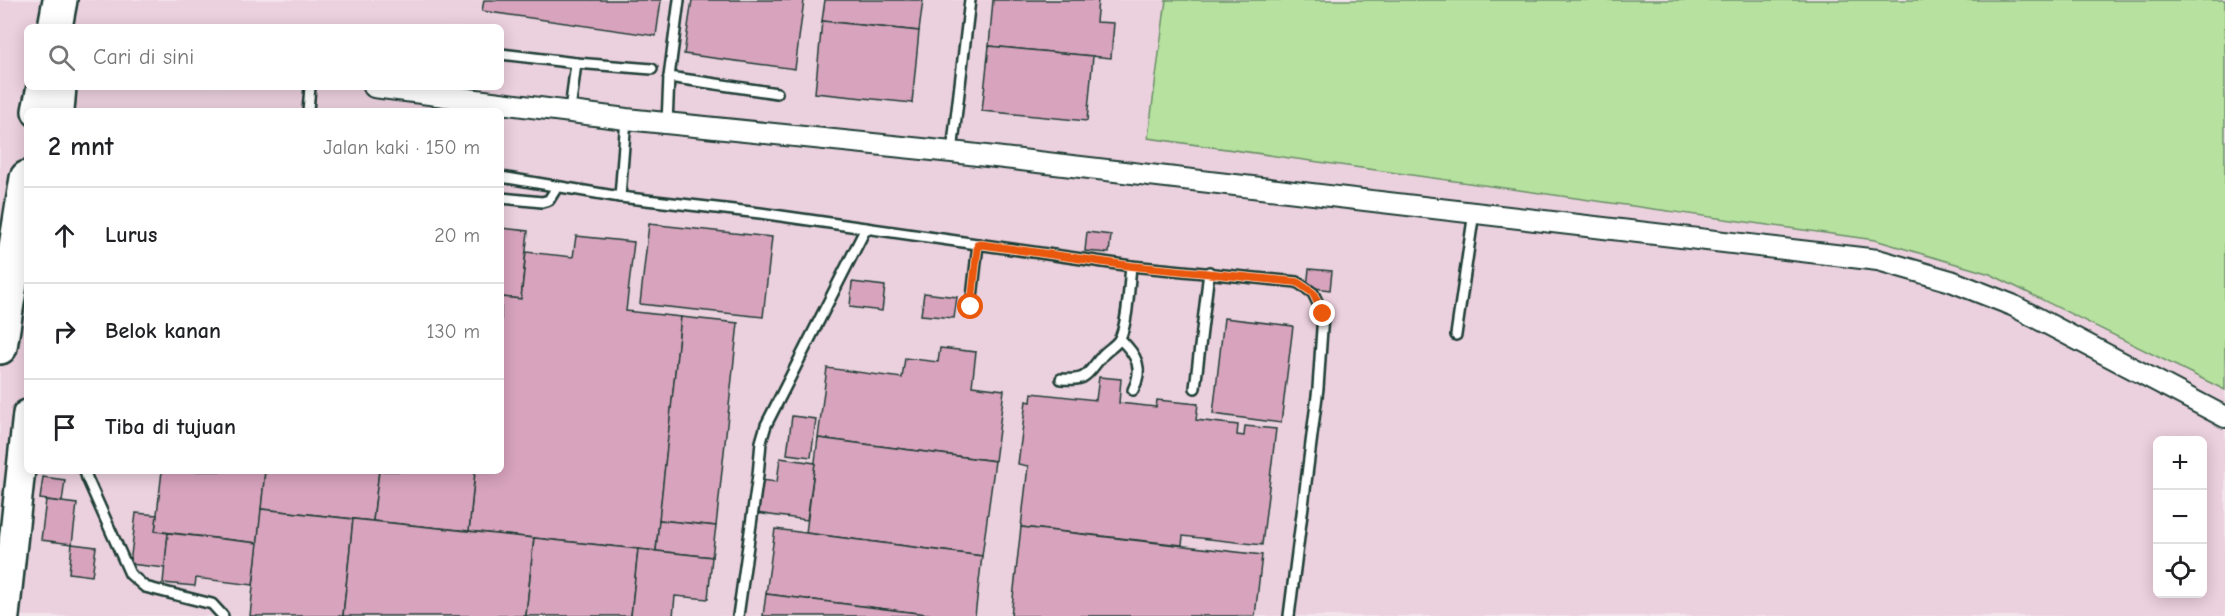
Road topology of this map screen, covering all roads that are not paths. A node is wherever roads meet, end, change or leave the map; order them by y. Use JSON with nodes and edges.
{"nodes":[{"id":1,"x":60,"y":0,"type":"edge"},
{"id":2,"x":66,"y":0,"type":"edge"},
{"id":3,"x":679,"y":0,"type":"edge"},
{"id":4,"x":970,"y":0,"type":"edge"},
{"id":5,"x":56,"y":24,"type":"edge"},
{"id":6,"x":67,"y":24,"type":"edge"},
{"id":7,"x":504,"y":54,"type":"edge"},
{"id":8,"x":576,"y":63,"type":"junction"},
{"id":9,"x":652,"y":69,"type":"dead end"},
{"id":10,"x":669,"y":77,"type":"junction"},
{"id":11,"x":43,"y":90,"type":"edge"},
{"id":12,"x":62,"y":90,"type":"edge"},
{"id":13,"x":310,"y":90,"type":"edge"},
{"id":14,"x":398,"y":90,"type":"edge"},
{"id":15,"x":777,"y":93,"type":"dead end"},
{"id":16,"x":40,"y":108,"type":"edge"},
{"id":17,"x":60,"y":108,"type":"edge"},
{"id":18,"x":308,"y":108,"type":"edge"},
{"id":19,"x":570,"y":111,"type":"junction"},
{"id":20,"x":626,"y":119,"type":"junction"},
{"id":21,"x":667,"y":123,"type":"junction"},
{"id":22,"x":952,"y":152,"type":"junction"},
{"id":23,"x":504,"y":178,"type":"edge"},
{"id":24,"x":557,"y":187,"type":"junction"},
{"id":25,"x":24,"y":197,"type":"edge"},
{"id":26,"x":620,"y":197,"type":"junction"},
{"id":27,"x":504,"y":198,"type":"edge"},
{"id":28,"x":1474,"y":212,"type":"junction"},
{"id":29,"x":866,"y":228,"type":"junction"},
{"id":30,"x":978,"y":244,"type":"junction"},
{"id":31,"x":1131,"y":266,"type":"junction"},
{"id":32,"x":1209,"y":272,"type":"junction"},
{"id":33,"x":971,"y":307,"type":"dead end"},
{"id":34,"x":1456,"y":335,"type":"dead end"},
{"id":35,"x":1120,"y":339,"type":"junction"},
{"id":36,"x":0,"y":347,"type":"edge"},
{"id":37,"x":1061,"y":379,"type":"dead end"},
{"id":38,"x":1195,"y":387,"type":"dead end"},
{"id":39,"x":1133,"y":390,"type":"dead end"},
{"id":40,"x":2225,"y":417,"type":"edge"},
{"id":41,"x":24,"y":442,"type":"edge"},
{"id":42,"x":86,"y":474,"type":"edge"},
{"id":43,"x":737,"y":614,"type":"edge"},
{"id":44,"x":5,"y":616,"type":"edge"},
{"id":45,"x":223,"y":616,"type":"edge"},
{"id":46,"x":1289,"y":616,"type":"edge"}],
"edges":[{"from":1,"to":5,"type":"highway"},
{"from":2,"to":6,"type":"main road"},
{"from":3,"to":10,"type":"lane"},
{"from":4,"to":22,"type":"lane"},
{"from":7,"to":8,"type":"lane"},
{"from":8,"to":9,"type":"lane"},
{"from":8,"to":19,"type":"lane"},
{"from":10,"to":15,"type":"lane"},
{"from":10,"to":21,"type":"lane"},
{"from":11,"to":16,"type":"highway"},
{"from":12,"to":17,"type":"main road"},
{"from":13,"to":18,"type":"lane"},
{"from":14,"to":19,"type":"street"},
{"from":19,"to":20,"type":"street"},
{"from":20,"to":21,"type":"street"},
{"from":20,"to":26,"type":"lane"},
{"from":21,"to":22,"type":"street"},
{"from":22,"to":28,"type":"street"},
{"from":23,"to":24,"type":"lane"},
{"from":24,"to":26,"type":"lane"},
{"from":24,"to":27,"type":"lane"},
{"from":25,"to":36,"type":"highway"},
{"from":26,"to":29,"type":"lane"},
{"from":28,"to":34,"type":"lane"},
{"from":28,"to":40,"type":"street"},
{"from":29,"to":30,"type":"lane"},
{"from":29,"to":43,"type":"lane"},
{"from":30,"to":31,"type":"lane"},
{"from":30,"to":33,"type":"lane"},
{"from":31,"to":32,"type":"lane"},
{"from":31,"to":35,"type":"lane"},
{"from":32,"to":38,"type":"lane"},
{"from":32,"to":46,"type":"lane"},
{"from":35,"to":37,"type":"lane"},
{"from":35,"to":39,"type":"lane"},
{"from":41,"to":44,"type":"main road"},
{"from":42,"to":45,"type":"lane"}]}
